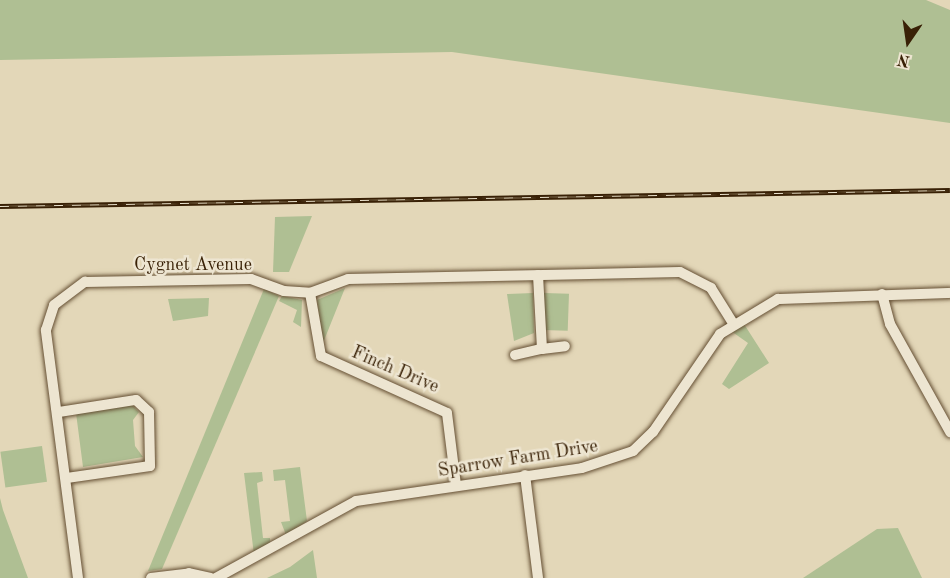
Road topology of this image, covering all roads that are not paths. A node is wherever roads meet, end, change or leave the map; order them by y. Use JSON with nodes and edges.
{"nodes":[{"id":1,"x":538,"y":275,"type":"junction"},
{"id":2,"x":310,"y":293,"type":"junction"},
{"id":3,"x":950,"y":293,"type":"edge"},
{"id":4,"x":882,"y":294,"type":"junction"},
{"id":5,"x":732,"y":322,"type":"junction"},
{"id":6,"x":565,"y":346,"type":"dead end"},
{"id":7,"x":542,"y":349,"type":"junction"},
{"id":8,"x":515,"y":355,"type":"dead end"},
{"id":9,"x":59,"y":412,"type":"junction"},
{"id":10,"x":950,"y":432,"type":"edge"},
{"id":11,"x":525,"y":475,"type":"junction"},
{"id":12,"x":67,"y":478,"type":"junction"},
{"id":13,"x":456,"y":485,"type":"junction"},
{"id":14,"x":78,"y":578,"type":"edge"},
{"id":15,"x":152,"y":578,"type":"edge"},
{"id":16,"x":210,"y":578,"type":"edge"},
{"id":17,"x":216,"y":578,"type":"edge"},
{"id":18,"x":538,"y":578,"type":"edge"}],
"edges":[{"from":1,"to":2,"type":"street","name":"Cygnet Avenue"},
{"from":1,"to":5,"type":"street","name":"Cygnet Avenue"},
{"from":1,"to":7,"type":"street"},
{"from":2,"to":9,"type":"street","name":"Cygnet Avenue"},
{"from":2,"to":13,"type":"street","name":"Finch Drive"},
{"from":3,"to":4,"type":"street","name":"Sparrow Farm Drive"},
{"from":4,"to":5,"type":"street","name":"Sparrow Farm Drive"},
{"from":4,"to":10,"type":"street"},
{"from":5,"to":11,"type":"street","name":"Sparrow Farm Drive"},
{"from":6,"to":7,"type":"street"},
{"from":7,"to":8,"type":"street"},
{"from":9,"to":12,"type":"street","name":"Cygnet Avenue"},
{"from":9,"to":12,"type":"street"},
{"from":11,"to":13,"type":"street","name":"Sparrow Farm Drive"},
{"from":11,"to":18,"type":"street"},
{"from":12,"to":14,"type":"street","name":"Cygnet Avenue"},
{"from":13,"to":17,"type":"street","name":"Sparrow Farm Drive"},
{"from":15,"to":16,"type":"street"}]}
